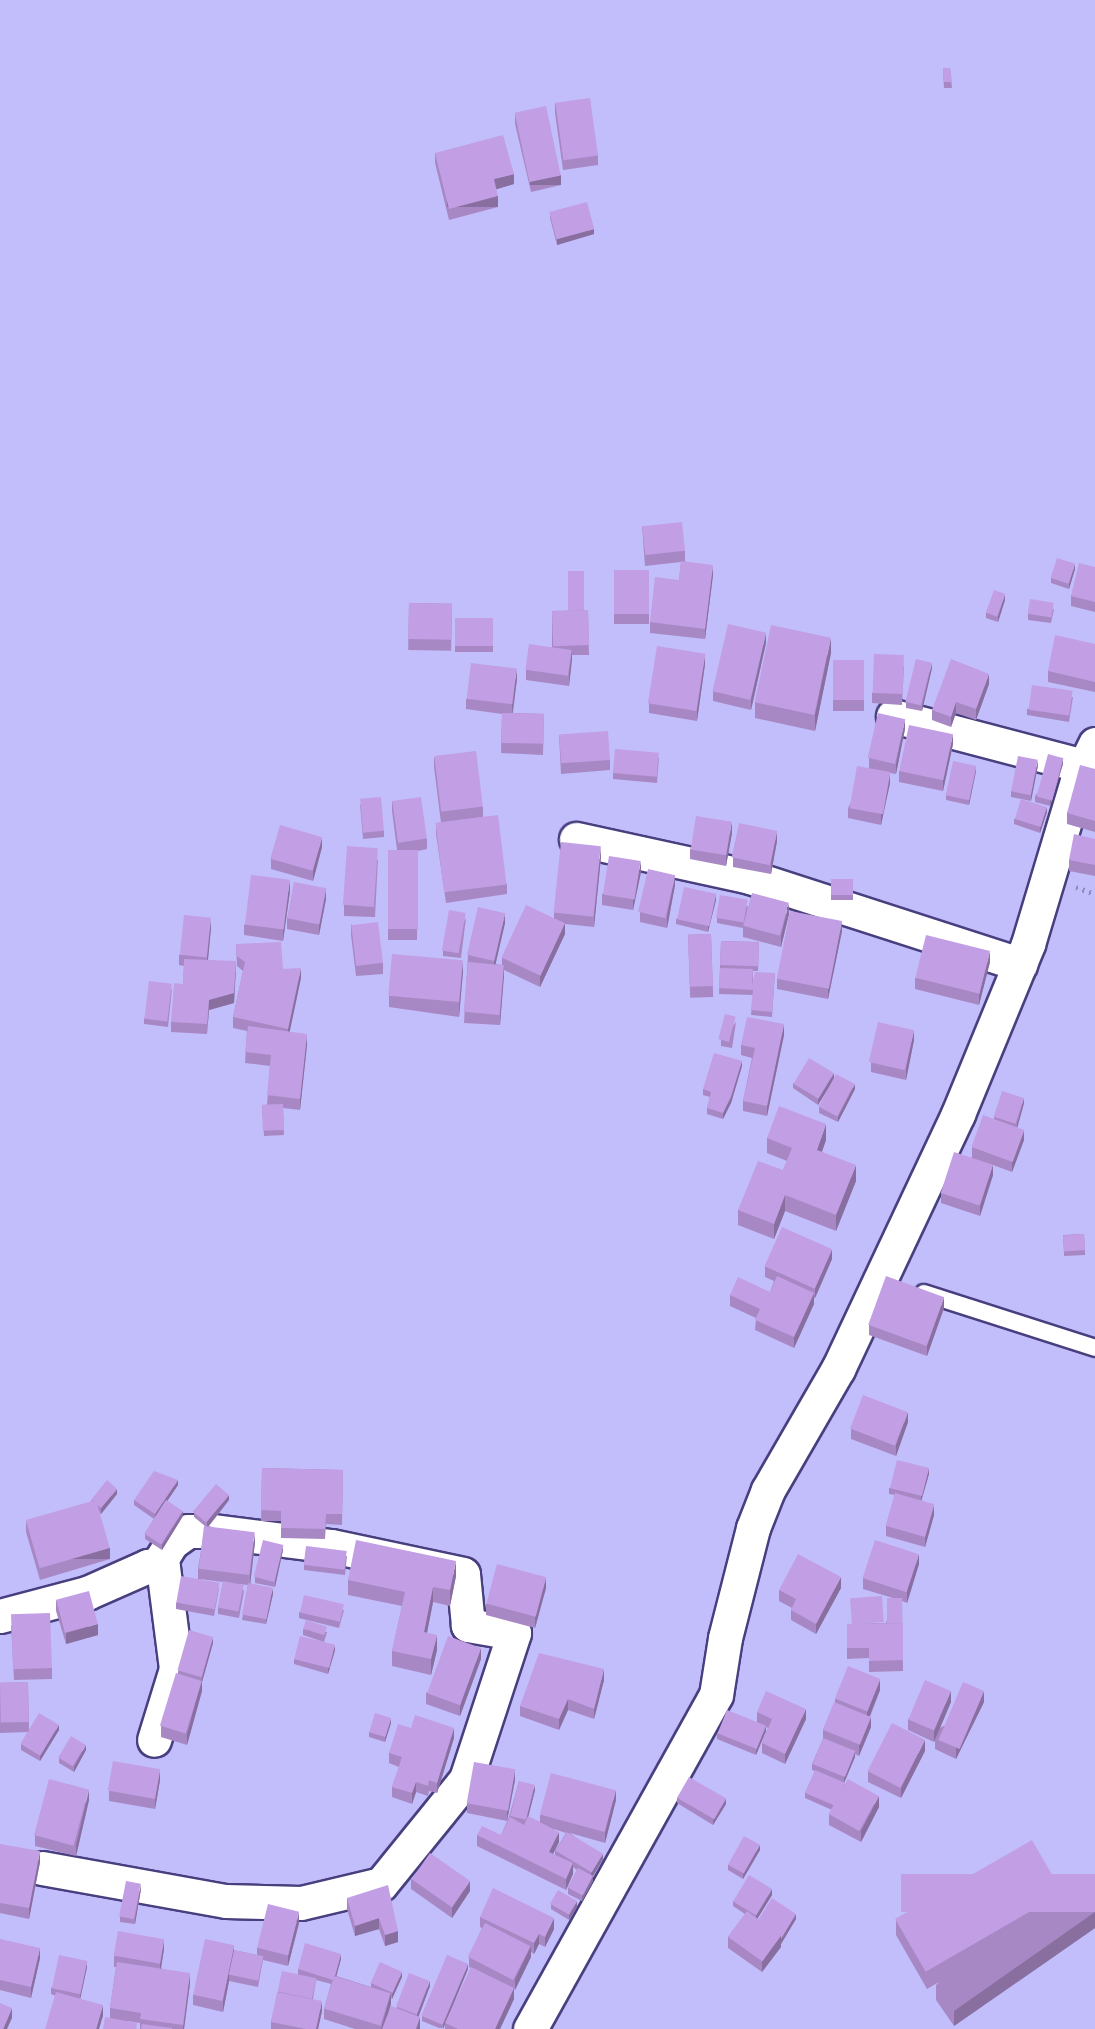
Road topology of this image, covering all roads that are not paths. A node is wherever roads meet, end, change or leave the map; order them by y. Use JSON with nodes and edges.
{"nodes":[{"id":1,"x":893,"y":716,"type":"edge"},
{"id":2,"x":1089,"y":755,"type":"edge"},
{"id":3,"x":576,"y":839,"type":"dead end"},
{"id":4,"x":1020,"y":964,"type":"junction"},
{"id":5,"x":893,"y":1284,"type":"junction"},
{"id":6,"x":1095,"y":1348,"type":"edge"},
{"id":7,"x":158,"y":1564,"type":"junction"},
{"id":8,"x":0,"y":1616,"type":"edge"},
{"id":9,"x":154,"y":1740,"type":"dead end"},
{"id":10,"x":42,"y":1868,"type":"edge"},
{"id":11,"x":530,"y":2029,"type":"edge"}],
"edges":[{"from":1,"to":2,"type":"street"},
{"from":2,"to":4,"type":"street"},
{"from":3,"to":4,"type":"street"},
{"from":4,"to":5,"type":"street"},
{"from":5,"to":6,"type":"lane"},
{"from":5,"to":11,"type":"street"},
{"from":7,"to":8,"type":"street"},
{"from":7,"to":9,"type":"street"},
{"from":7,"to":10,"type":"street"}]}
